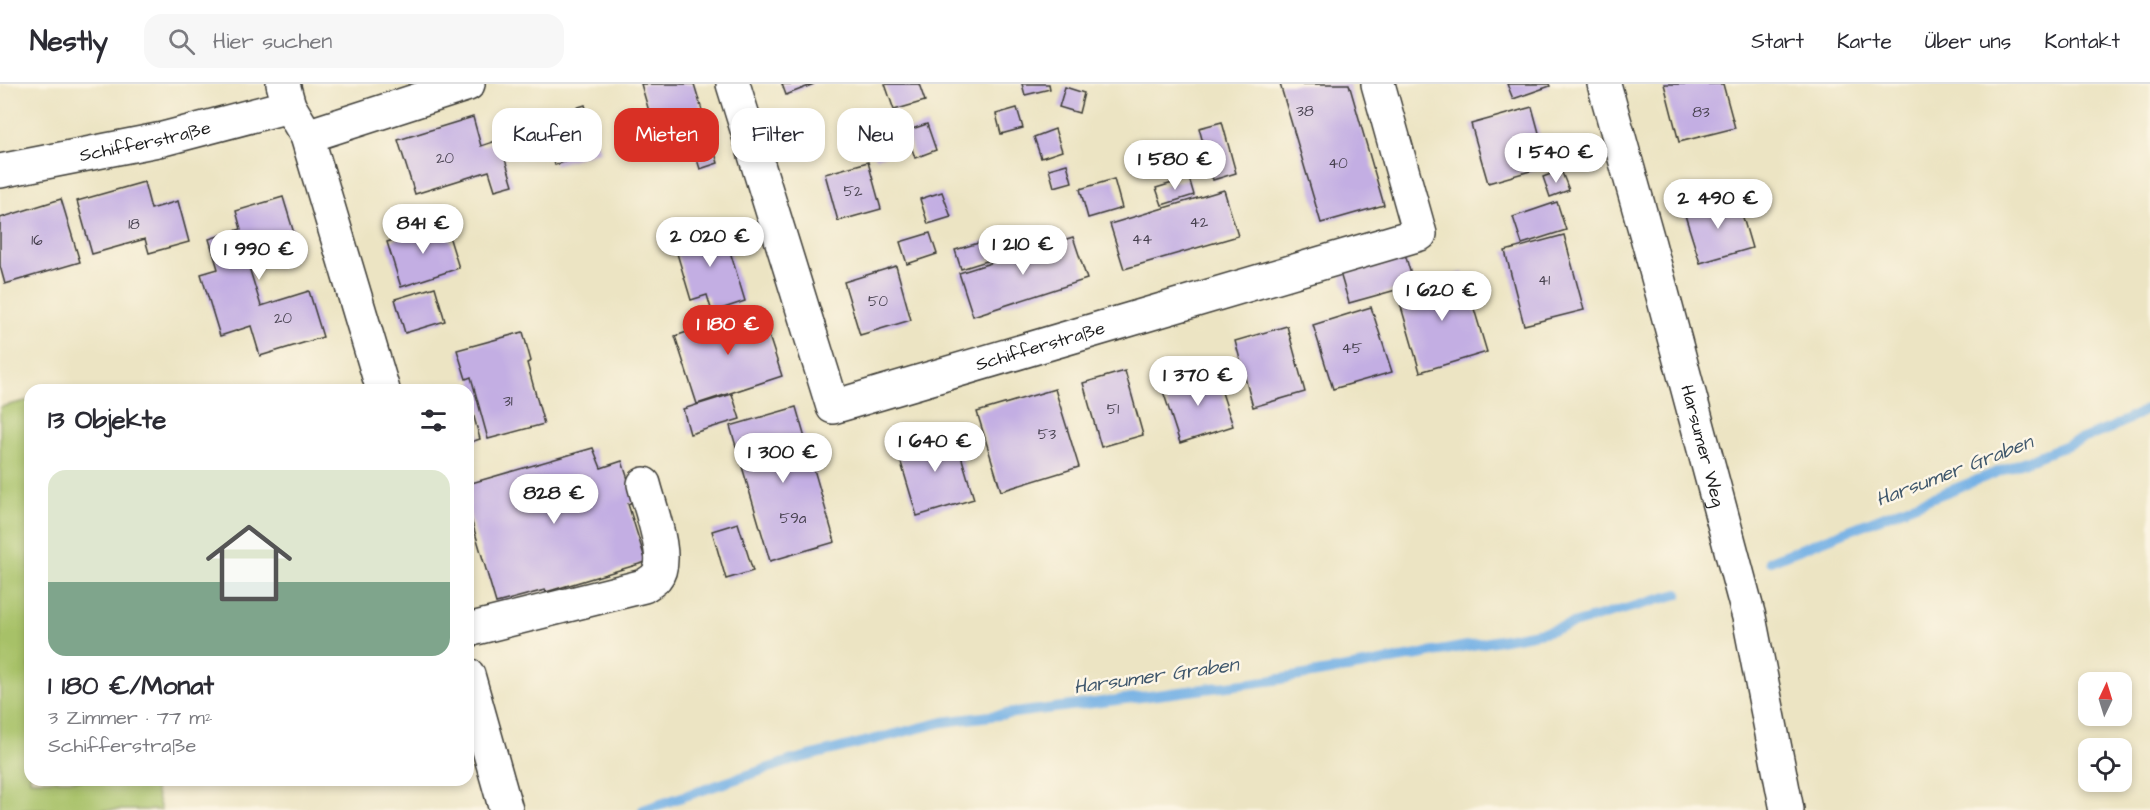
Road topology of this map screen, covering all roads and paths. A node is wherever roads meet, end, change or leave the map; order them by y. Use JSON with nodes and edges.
{"nodes":[{"id":1,"x":468,"y":84,"type":"edge"},
{"id":2,"x":733,"y":84,"type":"edge"},
{"id":3,"x":1378,"y":84,"type":"edge"},
{"id":4,"x":1604,"y":84,"type":"edge"},
{"id":5,"x":286,"y":95,"type":"edge"},
{"id":6,"x":308,"y":136,"type":"junction"},
{"id":7,"x":0,"y":171,"type":"edge"},
{"id":8,"x":381,"y":384,"type":"edge"},
{"id":9,"x":644,"y":484,"type":"dead end"},
{"id":10,"x":474,"y":628,"type":"edge"},
{"id":11,"x":474,"y":696,"type":"edge"},
{"id":12,"x":506,"y":810,"type":"edge"},
{"id":13,"x":1786,"y":810,"type":"edge"}],
"edges":[{"from":1,"to":6,"type":"street"},
{"from":2,"to":3,"type":"street","name":"Schifferstraße"},
{"from":4,"to":13,"type":"street","name":"Harsumer Weg"},
{"from":5,"to":6,"type":"street"},
{"from":5,"to":7,"type":"street","name":"Schifferstraße"},
{"from":6,"to":8,"type":"street"},
{"from":9,"to":10,"type":"street"},
{"from":11,"to":12,"type":"street"}]}
